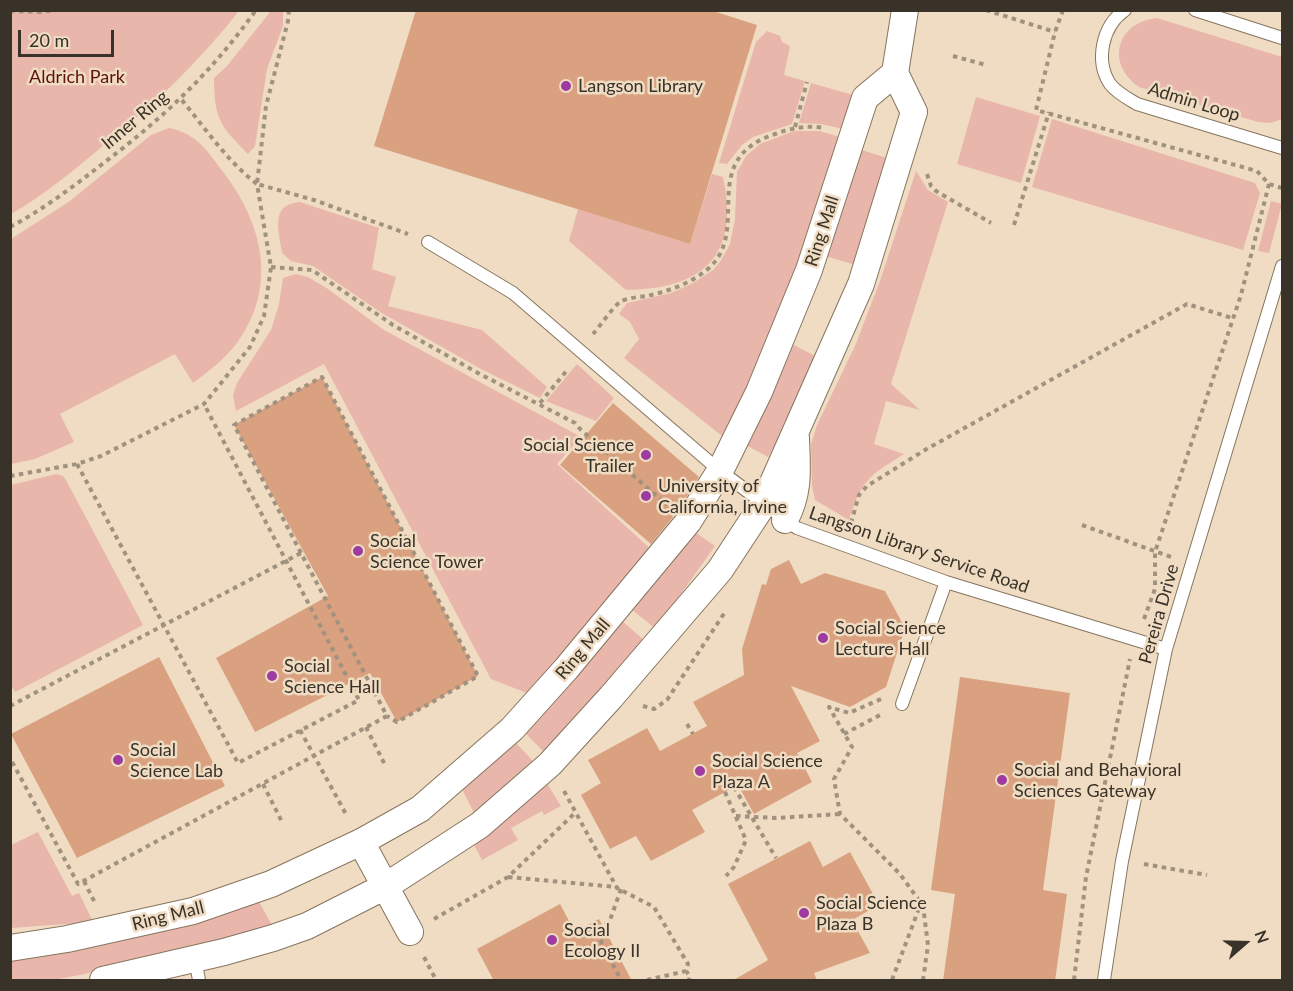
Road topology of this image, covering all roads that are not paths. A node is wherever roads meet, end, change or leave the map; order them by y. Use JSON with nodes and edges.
{"nodes":[{"id":1,"x":905,"y":10,"type":"edge"},
{"id":2,"x":1125,"y":10,"type":"edge"},
{"id":3,"x":1195,"y":10,"type":"edge"},
{"id":4,"x":1282,"y":38,"type":"edge"},
{"id":5,"x":895,"y":73,"type":"junction"},
{"id":6,"x":1282,"y":148,"type":"edge"},
{"id":7,"x":428,"y":242,"type":"road end"},
{"id":8,"x":1282,"y":266,"type":"edge"},
{"id":9,"x":795,"y":434,"type":"junction"},
{"id":10,"x":720,"y":471,"type":"junction"},
{"id":11,"x":764,"y":503,"type":"junction"},
{"id":12,"x":785,"y":519,"type":"junction"},
{"id":13,"x":946,"y":582,"type":"junction"},
{"id":14,"x":1166,"y":649,"type":"junction"},
{"id":15,"x":902,"y":704,"type":"road end"},
{"id":16,"x":362,"y":842,"type":"junction"},
{"id":17,"x":386,"y":886,"type":"junction"},
{"id":18,"x":410,"y":932,"type":"road end"},
{"id":19,"x":10,"y":948,"type":"edge"},
{"id":20,"x":197,"y":970,"type":"edge"},
{"id":21,"x":103,"y":981,"type":"edge"},
{"id":22,"x":1104,"y":981,"type":"edge"}],
"edges":[{"from":1,"to":5,"type":"street"},
{"from":2,"to":6,"type":"lane","name":"Admin Loop"},
{"from":3,"to":4,"type":"lane"},
{"from":5,"to":9,"type":"street"},
{"from":5,"to":10,"type":"street","name":"Ring Mall"},
{"from":7,"to":10,"type":"lane","name":"Langson Library Service Road"},
{"from":8,"to":14,"type":"lane","name":"Pereira Drive"},
{"from":9,"to":11,"type":"street"},
{"from":9,"to":12,"type":"street"},
{"from":10,"to":11,"type":"lane","name":"Langson Library Service Road"},
{"from":10,"to":16,"type":"street","name":"Ring Mall"},
{"from":11,"to":12,"type":"lane","name":"Langson Library Service Road"},
{"from":11,"to":17,"type":"street"},
{"from":12,"to":13,"type":"lane","name":"Langson Library Service Road"},
{"from":13,"to":14,"type":"lane","name":"Langson Library Service Road"},
{"from":13,"to":15,"type":"lane"},
{"from":14,"to":22,"type":"lane","name":"Pereira Drive"},
{"from":16,"to":17,"type":"street"},
{"from":16,"to":19,"type":"street","name":"Ring Mall"},
{"from":17,"to":18,"type":"street"},
{"from":17,"to":20,"type":"street"},
{"from":20,"to":21,"type":"street"}]}
